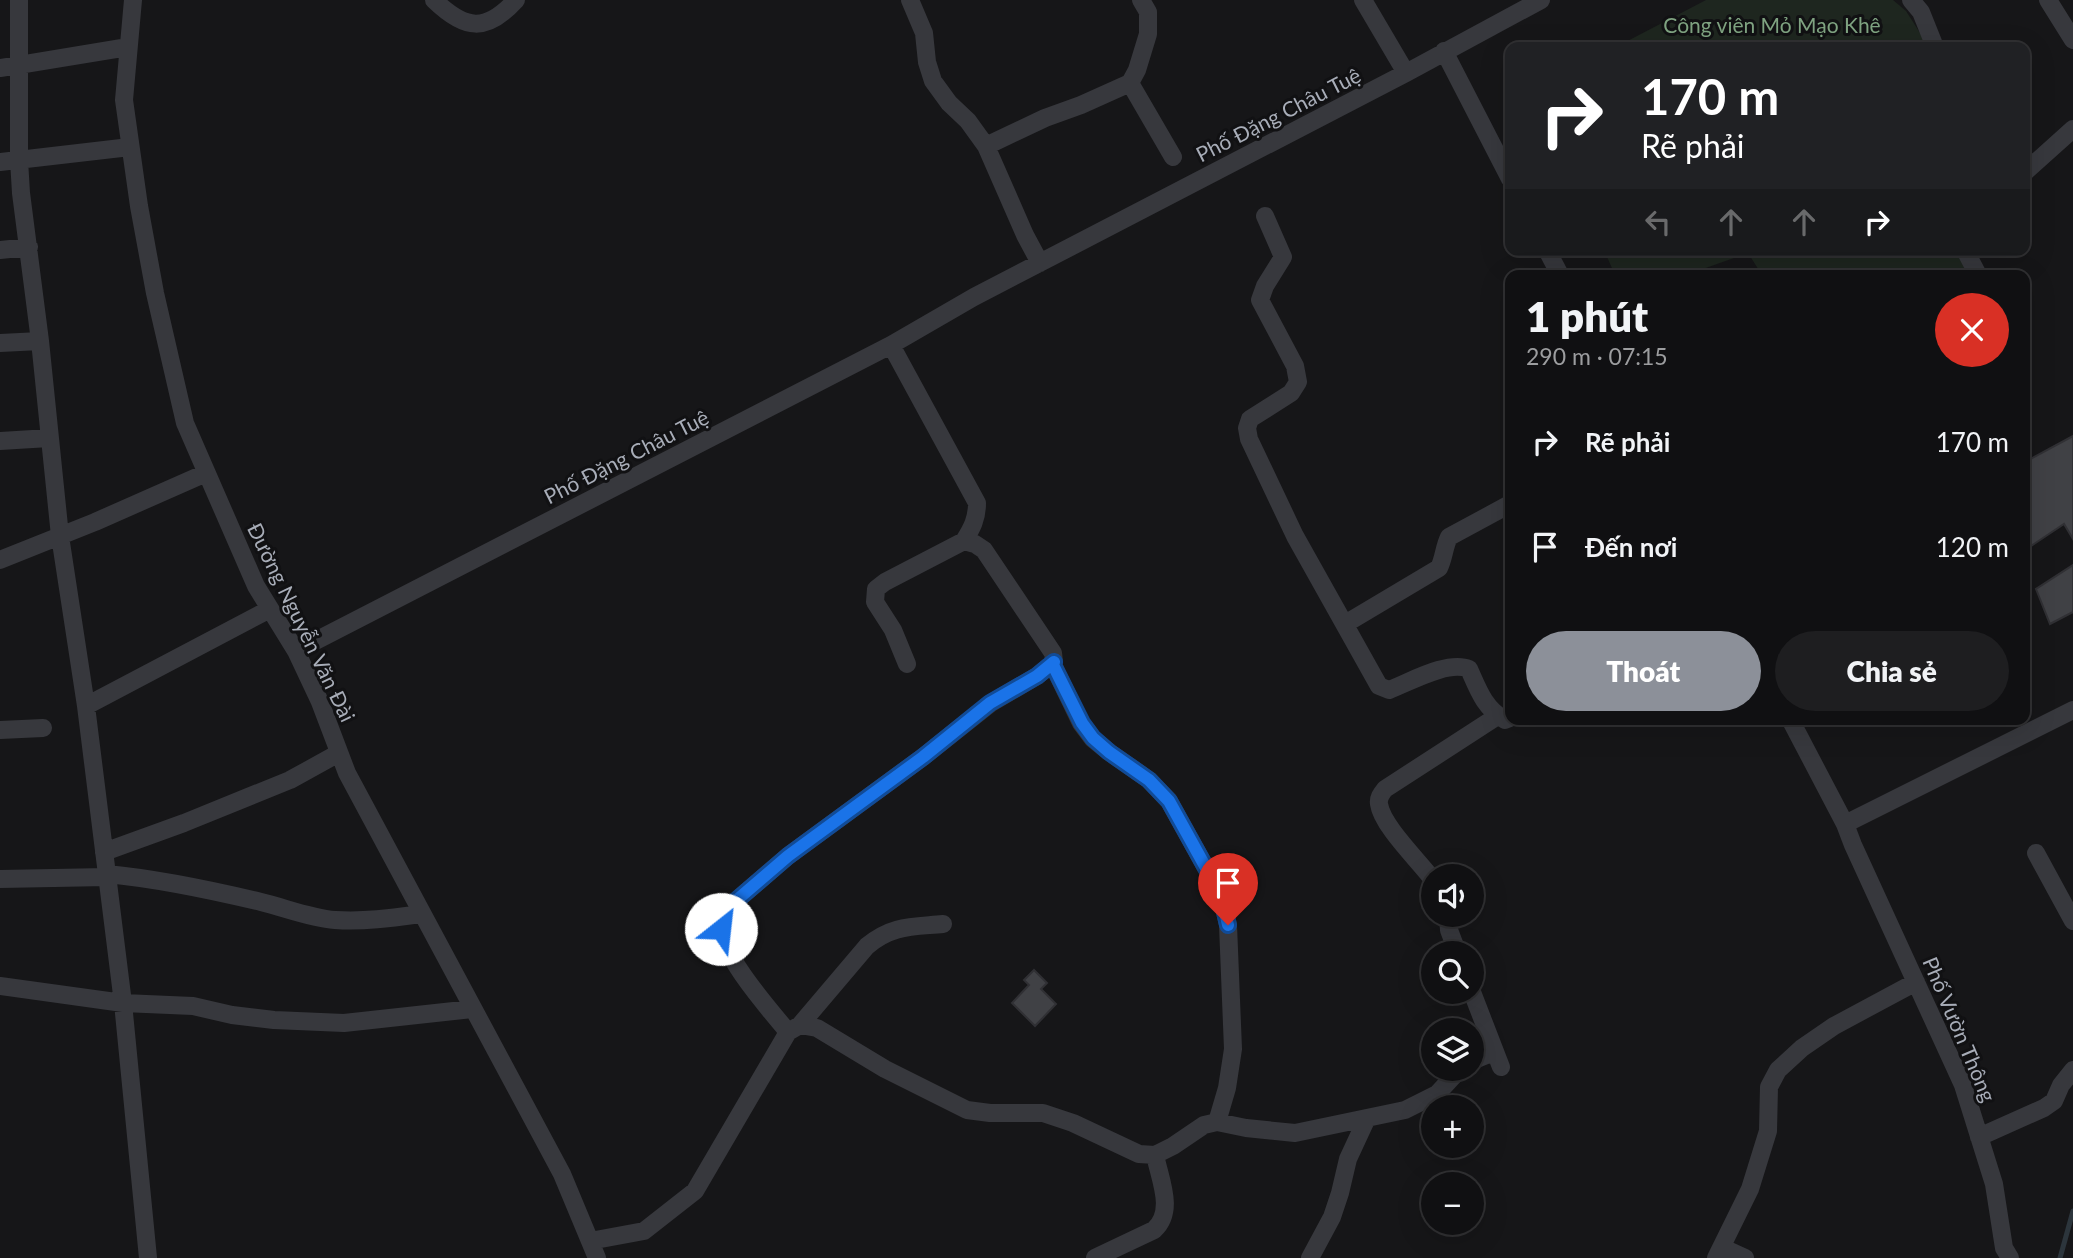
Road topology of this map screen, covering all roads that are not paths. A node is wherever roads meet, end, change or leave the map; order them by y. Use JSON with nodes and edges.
{"nodes":[{"id":1,"x":19,"y":0,"type":"edge"},
{"id":2,"x":132,"y":0,"type":"edge"},
{"id":3,"x":434,"y":0,"type":"edge"},
{"id":4,"x":516,"y":0,"type":"edge"},
{"id":5,"x":910,"y":0,"type":"edge"},
{"id":6,"x":1141,"y":0,"type":"edge"},
{"id":7,"x":1363,"y":0,"type":"edge"},
{"id":8,"x":1541,"y":0,"type":"edge"},
{"id":9,"x":1912,"y":0,"type":"edge"},
{"id":10,"x":2048,"y":0,"type":"edge"},
{"id":11,"x":2073,"y":40,"type":"edge"},
{"id":12,"x":1933,"y":42,"type":"edge"},
{"id":13,"x":128,"y":47,"type":"junction"},
{"id":14,"x":1444,"y":51,"type":"junction"},
{"id":15,"x":18,"y":65,"type":"junction"},
{"id":16,"x":0,"y":68,"type":"edge"},
{"id":17,"x":1406,"y":73,"type":"junction"},
{"id":18,"x":1130,"y":83,"type":"junction"},
{"id":19,"x":2073,"y":129,"type":"edge"},
{"id":20,"x":986,"y":146,"type":"junction"},
{"id":21,"x":130,"y":148,"type":"junction"},
{"id":22,"x":1173,"y":157,"type":"dead end"},
{"id":23,"x":19,"y":160,"type":"junction"},
{"id":24,"x":0,"y":162,"type":"edge"},
{"id":25,"x":2030,"y":168,"type":"edge"},
{"id":26,"x":1505,"y":169,"type":"edge"},
{"id":27,"x":1265,"y":216,"type":"dead end"},
{"id":28,"x":29,"y":247,"type":"junction"},
{"id":29,"x":0,"y":250,"type":"edge"},
{"id":30,"x":1037,"y":264,"type":"junction"},
{"id":31,"x":40,"y":341,"type":"junction"},
{"id":32,"x":0,"y":343,"type":"edge"},
{"id":33,"x":891,"y":345,"type":"junction"},
{"id":34,"x":49,"y":438,"type":"junction"},
{"id":35,"x":0,"y":441,"type":"edge"},
{"id":36,"x":206,"y":472,"type":"junction"},
{"id":37,"x":1505,"y":506,"type":"edge"},
{"id":38,"x":60,"y":536,"type":"junction"},
{"id":39,"x":964,"y":541,"type":"junction"},
{"id":40,"x":0,"y":560,"type":"edge"},
{"id":41,"x":270,"y":609,"type":"junction"},
{"id":42,"x":1345,"y":624,"type":"junction"},
{"id":43,"x":296,"y":651,"type":"junction"},
{"id":44,"x":1054,"y":662,"type":"junction"},
{"id":45,"x":907,"y":664,"type":"dead end"},
{"id":46,"x":86,"y":706,"type":"junction"},
{"id":47,"x":2073,"y":710,"type":"edge"},
{"id":48,"x":1503,"y":716,"type":"edge"},
{"id":49,"x":1793,"y":725,"type":"edge"},
{"id":50,"x":43,"y":729,"type":"dead end"},
{"id":51,"x":0,"y":730,"type":"edge"},
{"id":52,"x":339,"y":753,"type":"junction"},
{"id":53,"x":1845,"y":824,"type":"junction"},
{"id":54,"x":104,"y":852,"type":"junction"},
{"id":55,"x":2036,"y":853,"type":"dead end"},
{"id":56,"x":1421,"y":867,"type":"edge"},
{"id":57,"x":107,"y":875,"type":"junction"},
{"id":58,"x":0,"y":879,"type":"edge"},
{"id":59,"x":421,"y":914,"type":"junction"},
{"id":60,"x":2073,"y":921,"type":"edge"},
{"id":61,"x":943,"y":924,"type":"dead end"},
{"id":62,"x":1916,"y":982,"type":"junction"},
{"id":63,"x":0,"y":986,"type":"edge"},
{"id":64,"x":123,"y":1003,"type":"junction"},
{"id":65,"x":472,"y":1009,"type":"junction"},
{"id":66,"x":1484,"y":1024,"type":"edge"},
{"id":67,"x":794,"y":1029,"type":"junction"},
{"id":68,"x":1484,"y":1060,"type":"edge"},
{"id":69,"x":2073,"y":1070,"type":"edge"},
{"id":70,"x":1449,"y":1081,"type":"edge"},
{"id":71,"x":1367,"y":1118,"type":"junction"},
{"id":72,"x":1217,"y":1122,"type":"junction"},
{"id":73,"x":1979,"y":1137,"type":"junction"},
{"id":74,"x":1155,"y":1156,"type":"junction"},
{"id":75,"x":590,"y":1241,"type":"junction"},
{"id":76,"x":1719,"y":1253,"type":"edge"},
{"id":77,"x":148,"y":1258,"type":"edge"},
{"id":78,"x":597,"y":1258,"type":"edge"},
{"id":79,"x":1096,"y":1258,"type":"edge"},
{"id":80,"x":1310,"y":1258,"type":"edge"},
{"id":81,"x":1745,"y":1258,"type":"edge"},
{"id":82,"x":2010,"y":1258,"type":"edge"}],
"edges":[{"from":1,"to":15,"type":"street"},
{"from":2,"to":13,"type":"street","name":"Đường Nguyễn Văn Đài"},
{"from":3,"to":4,"type":"street"},
{"from":5,"to":20,"type":"street"},
{"from":6,"to":18,"type":"street"},
{"from":7,"to":17,"type":"street"},
{"from":8,"to":14,"type":"street","name":"Phố Đặng Châu Tuệ"},
{"from":9,"to":12,"type":"street"},
{"from":10,"to":11,"type":"street"},
{"from":13,"to":15,"type":"street"},
{"from":13,"to":21,"type":"street","name":"Đường Nguyễn Văn Đài"},
{"from":14,"to":17,"type":"street","name":"Phố Đặng Châu Tuệ"},
{"from":14,"to":26,"type":"street"},
{"from":15,"to":16,"type":"street"},
{"from":15,"to":23,"type":"street"},
{"from":17,"to":30,"type":"street","name":"Phố Đặng Châu Tuệ"},
{"from":18,"to":20,"type":"street"},
{"from":18,"to":22,"type":"street"},
{"from":19,"to":25,"type":"street"},
{"from":20,"to":30,"type":"street"},
{"from":21,"to":23,"type":"street"},
{"from":21,"to":36,"type":"street","name":"Đường Nguyễn Văn Đài"},
{"from":23,"to":24,"type":"street"},
{"from":23,"to":28,"type":"street"},
{"from":27,"to":42,"type":"street"},
{"from":28,"to":29,"type":"street"},
{"from":28,"to":31,"type":"street"},
{"from":30,"to":33,"type":"street","name":"Phố Đặng Châu Tuệ"},
{"from":31,"to":32,"type":"street"},
{"from":31,"to":34,"type":"street"},
{"from":33,"to":39,"type":"street"},
{"from":33,"to":43,"type":"street","name":"Phố Đặng Châu Tuệ"},
{"from":34,"to":35,"type":"street"},
{"from":34,"to":38,"type":"street"},
{"from":36,"to":38,"type":"street"},
{"from":36,"to":41,"type":"street","name":"Đường Nguyễn Văn Đài"},
{"from":37,"to":42,"type":"street"},
{"from":38,"to":40,"type":"street"},
{"from":38,"to":46,"type":"street"},
{"from":39,"to":44,"type":"street"},
{"from":39,"to":45,"type":"street"},
{"from":41,"to":43,"type":"street","name":"Đường Nguyễn Văn Đài"},
{"from":41,"to":46,"type":"street"},
{"from":42,"to":48,"type":"street"},
{"from":43,"to":52,"type":"street","name":"Đường Nguyễn Văn Đài"},
{"from":44,"to":67,"type":"street"},
{"from":44,"to":72,"type":"street"},
{"from":46,"to":54,"type":"street"},
{"from":47,"to":53,"type":"street"},
{"from":48,"to":56,"type":"street"},
{"from":49,"to":53,"type":"street","name":"Phố Vườn Thông"},
{"from":50,"to":51,"type":"street"},
{"from":52,"to":54,"type":"street"},
{"from":52,"to":59,"type":"street","name":"Đường Nguyễn Văn Đài"},
{"from":53,"to":62,"type":"street","name":"Phố Vườn Thông"},
{"from":54,"to":57,"type":"street"},
{"from":55,"to":60,"type":"street"},
{"from":57,"to":58,"type":"street"},
{"from":57,"to":59,"type":"street"},
{"from":57,"to":64,"type":"street"},
{"from":59,"to":65,"type":"street","name":"Đường Nguyễn Văn Đài"},
{"from":61,"to":67,"type":"street"},
{"from":62,"to":73,"type":"street","name":"Phố Vườn Thông"},
{"from":62,"to":76,"type":"street"},
{"from":63,"to":64,"type":"street"},
{"from":64,"to":65,"type":"street"},
{"from":64,"to":77,"type":"street"},
{"from":65,"to":75,"type":"street","name":"Đường Nguyễn Văn Đài"},
{"from":66,"to":68,"type":"street"},
{"from":67,"to":74,"type":"street"},
{"from":67,"to":75,"type":"street"},
{"from":69,"to":73,"type":"street"},
{"from":70,"to":71,"type":"street"},
{"from":71,"to":72,"type":"street"},
{"from":71,"to":80,"type":"street"},
{"from":72,"to":74,"type":"street"},
{"from":73,"to":82,"type":"street","name":"Phố Vườn Thông"},
{"from":74,"to":79,"type":"street"},
{"from":75,"to":78,"type":"street","name":"Đường Nguyễn Văn Đài"},
{"from":76,"to":81,"type":"street"}]}
